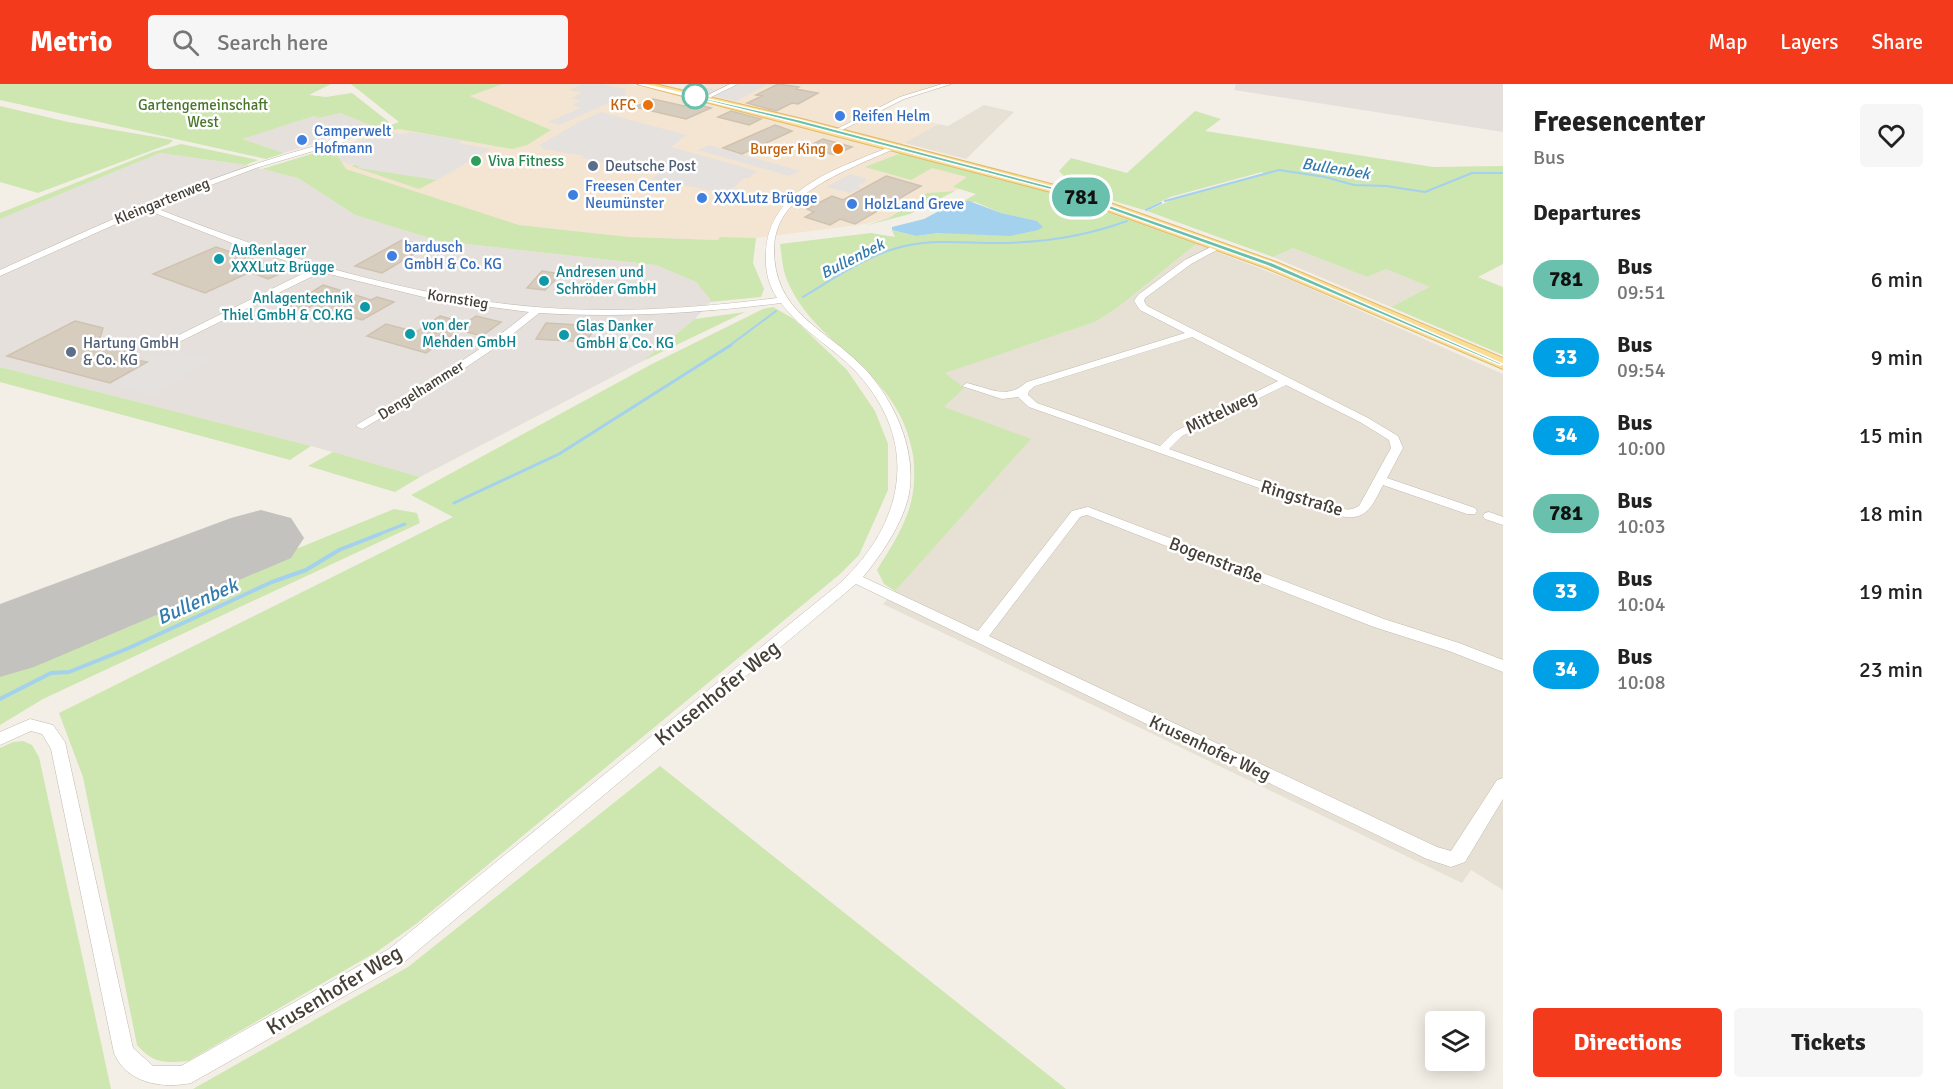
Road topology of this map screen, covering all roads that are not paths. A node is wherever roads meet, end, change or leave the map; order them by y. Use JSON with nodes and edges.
{"nodes":[{"id":1,"x":642,"y":84,"type":"edge"},
{"id":2,"x":735,"y":84,"type":"edge"},
{"id":3,"x":948,"y":84,"type":"edge"},
{"id":4,"x":705,"y":98,"type":"junction"},
{"id":5,"x":836,"y":131,"type":"junction"},
{"id":6,"x":329,"y":144,"type":"dead end"},
{"id":7,"x":896,"y":146,"type":"junction"},
{"id":8,"x":146,"y":207,"type":"junction"},
{"id":9,"x":1220,"y":246,"type":"junction"},
{"id":10,"x":319,"y":269,"type":"junction"},
{"id":11,"x":0,"y":273,"type":"edge"},
{"id":12,"x":786,"y":303,"type":"junction"},
{"id":13,"x":537,"y":310,"type":"junction"},
{"id":14,"x":1192,"y":334,"type":"junction"},
{"id":15,"x":178,"y":339,"type":"dead end"},
{"id":16,"x":1503,"y":364,"type":"edge"},
{"id":17,"x":1286,"y":381,"type":"junction"},
{"id":18,"x":967,"y":386,"type":"dead end"},
{"id":19,"x":1023,"y":393,"type":"junction"},
{"id":20,"x":362,"y":426,"type":"dead end"},
{"id":21,"x":1161,"y":451,"type":"junction"},
{"id":22,"x":1380,"y":480,"type":"junction"},
{"id":23,"x":1471,"y":511,"type":"dead end"},
{"id":24,"x":1489,"y":516,"type":"dead end"},
{"id":25,"x":1503,"y":521,"type":"edge"},
{"id":26,"x":854,"y":578,"type":"junction"},
{"id":27,"x":980,"y":638,"type":"junction"},
{"id":28,"x":1503,"y":666,"type":"edge"},
{"id":29,"x":0,"y":739,"type":"edge"},
{"id":30,"x":1503,"y":785,"type":"edge"}],
"edges":[{"from":1,"to":4,"type":"main road"},
{"from":2,"to":4,"type":"street"},
{"from":3,"to":5,"type":"street"},
{"from":4,"to":5,"type":"main road"},
{"from":5,"to":7,"type":"main road"},
{"from":6,"to":8,"type":"street","name":"Kleingartenweg"},
{"from":7,"to":9,"type":"main road"},
{"from":7,"to":12,"type":"street"},
{"from":8,"to":10,"type":"street","name":"Kornstieg"},
{"from":8,"to":11,"type":"street","name":"Kleingartenweg"},
{"from":9,"to":14,"type":"street","name":"Ringstraße"},
{"from":9,"to":16,"type":"main road"},
{"from":10,"to":13,"type":"street","name":"Kornstieg"},
{"from":10,"to":15,"type":"street"},
{"from":12,"to":13,"type":"street","name":"Kornstieg"},
{"from":12,"to":26,"type":"street","name":"Krusenhofer Weg"},
{"from":13,"to":20,"type":"street","name":"Dengelhammer"},
{"from":14,"to":17,"type":"street","name":"Ringstraße"},
{"from":14,"to":19,"type":"street"},
{"from":17,"to":21,"type":"street","name":"Mittelweg"},
{"from":17,"to":22,"type":"street","name":"Ringstraße"},
{"from":18,"to":19,"type":"street"},
{"from":19,"to":21,"type":"street","name":"Ringstraße"},
{"from":21,"to":22,"type":"street","name":"Ringstraße"},
{"from":22,"to":23,"type":"street"},
{"from":24,"to":25,"type":"street"},
{"from":26,"to":27,"type":"street","name":"Krusenhofer Weg"},
{"from":26,"to":29,"type":"street","name":"Krusenhofer Weg"},
{"from":27,"to":28,"type":"street","name":"Bogenstraße"},
{"from":27,"to":30,"type":"street","name":"Krusenhofer Weg"}]}
